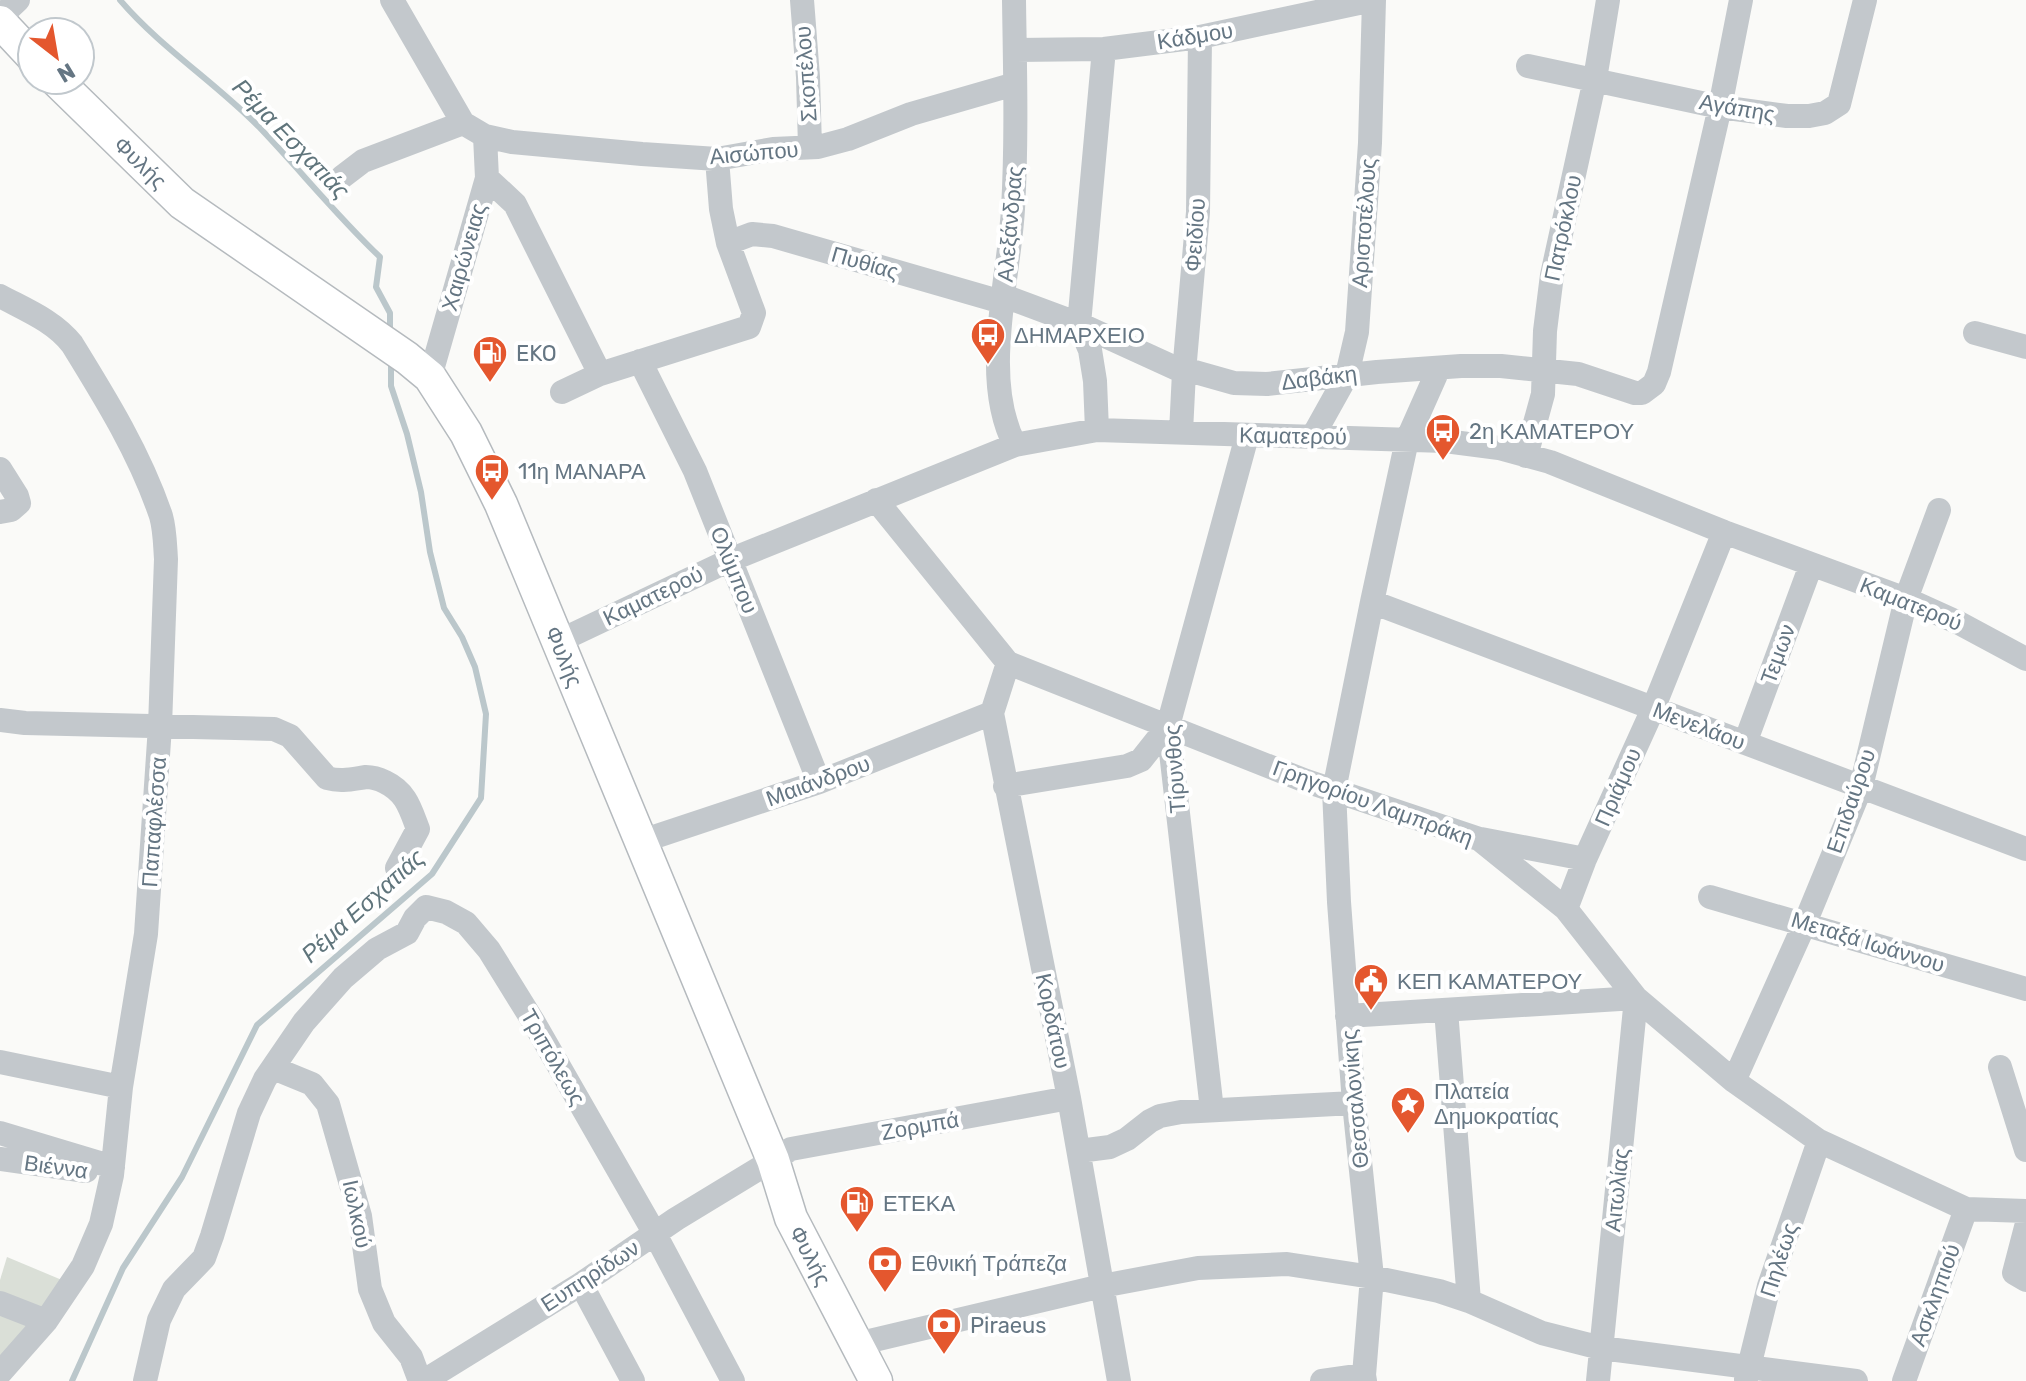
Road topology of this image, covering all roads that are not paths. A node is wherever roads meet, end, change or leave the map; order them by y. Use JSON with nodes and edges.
{"nodes":[{"id":1,"x":18,"y":0,"type":"edge"},
{"id":2,"x":392,"y":0,"type":"edge"},
{"id":3,"x":802,"y":0,"type":"edge"},
{"id":4,"x":1014,"y":0,"type":"edge"},
{"id":5,"x":1373,"y":0,"type":"edge"},
{"id":6,"x":1608,"y":0,"type":"edge"},
{"id":7,"x":1741,"y":0,"type":"edge"},
{"id":8,"x":1865,"y":0,"type":"edge"},
{"id":9,"x":0,"y":20,"type":"edge"},
{"id":10,"x":1200,"y":37,"type":"junction"},
{"id":11,"x":16,"y":38,"type":"edge"},
{"id":12,"x":1104,"y":49,"type":"junction"},
{"id":13,"x":1015,"y":50,"type":"junction"},
{"id":14,"x":1528,"y":66,"type":"dead end"},
{"id":15,"x":1595,"y":79,"type":"junction"},
{"id":16,"x":1015,"y":84,"type":"junction"},
{"id":17,"x":72,"y":96,"type":"edge"},
{"id":18,"x":1720,"y":107,"type":"junction"},
{"id":19,"x":463,"y":123,"type":"junction"},
{"id":20,"x":485,"y":136,"type":"junction"},
{"id":21,"x":810,"y":147,"type":"junction"},
{"id":22,"x":717,"y":159,"type":"junction"},
{"id":23,"x":342,"y":177,"type":"dead end"},
{"id":24,"x":487,"y":178,"type":"junction"},
{"id":25,"x":728,"y":243,"type":"junction"},
{"id":26,"x":0,"y":296,"type":"edge"},
{"id":27,"x":1003,"y":299,"type":"junction"},
{"id":28,"x":1079,"y":324,"type":"junction"},
{"id":29,"x":1975,"y":333,"type":"dead end"},
{"id":30,"x":2026,"y":347,"type":"edge"},
{"id":31,"x":640,"y":361,"type":"junction"},
{"id":32,"x":1439,"y":368,"type":"junction"},
{"id":33,"x":1544,"y":369,"type":"junction"},
{"id":34,"x":1184,"y":372,"type":"junction"},
{"id":35,"x":600,"y":374,"type":"junction"},
{"id":36,"x":1347,"y":375,"type":"junction"},
{"id":37,"x":430,"y":377,"type":"junction"},
{"id":38,"x":562,"y":392,"type":"dead end"},
{"id":39,"x":1097,"y":430,"type":"junction"},
{"id":40,"x":1181,"y":432,"type":"junction"},
{"id":41,"x":1247,"y":436,"type":"junction"},
{"id":42,"x":1313,"y":436,"type":"junction"},
{"id":43,"x":1407,"y":440,"type":"junction"},
{"id":44,"x":1015,"y":445,"type":"junction"},
{"id":45,"x":1526,"y":456,"type":"junction"},
{"id":46,"x":0,"y":469,"type":"edge"},
{"id":47,"x":876,"y":500,"type":"junction"},
{"id":48,"x":1939,"y":510,"type":"dead end"},
{"id":49,"x":0,"y":512,"type":"edge"},
{"id":50,"x":1724,"y":532,"type":"junction"},
{"id":51,"x":730,"y":560,"type":"junction"},
{"id":52,"x":1811,"y":565,"type":"junction"},
{"id":53,"x":1906,"y":599,"type":"junction"},
{"id":54,"x":1372,"y":602,"type":"junction"},
{"id":55,"x":559,"y":641,"type":"junction"},
{"id":56,"x":2026,"y":659,"type":"edge"},
{"id":57,"x":1008,"y":663,"type":"junction"},
{"id":58,"x":1653,"y":709,"type":"junction"},
{"id":59,"x":992,"y":713,"type":"junction"},
{"id":60,"x":0,"y":720,"type":"edge"},
{"id":61,"x":160,"y":726,"type":"junction"},
{"id":62,"x":1168,"y":726,"type":"junction"},
{"id":63,"x":1745,"y":743,"type":"junction"},
{"id":64,"x":819,"y":782,"type":"junction"},
{"id":65,"x":1005,"y":786,"type":"junction"},
{"id":66,"x":1861,"y":787,"type":"junction"},
{"id":67,"x":1334,"y":790,"type":"junction"},
{"id":68,"x":1479,"y":839,"type":"junction"},
{"id":69,"x":642,"y":841,"type":"junction"},
{"id":70,"x":2026,"y":849,"type":"edge"},
{"id":71,"x":1585,"y":859,"type":"junction"},
{"id":72,"x":397,"y":868,"type":"dead end"},
{"id":73,"x":1710,"y":897,"type":"dead end"},
{"id":74,"x":1566,"y":909,"type":"junction"},
{"id":75,"x":1805,"y":923,"type":"junction"},
{"id":76,"x":2026,"y":989,"type":"edge"},
{"id":77,"x":1636,"y":998,"type":"junction"},
{"id":78,"x":1446,"y":1010,"type":"junction"},
{"id":79,"x":1347,"y":1016,"type":"junction"},
{"id":80,"x":0,"y":1062,"type":"edge"},
{"id":81,"x":2000,"y":1067,"type":"dead end"},
{"id":82,"x":273,"y":1068,"type":"junction"},
{"id":83,"x":1734,"y":1081,"type":"junction"},
{"id":84,"x":121,"y":1087,"type":"junction"},
{"id":85,"x":1069,"y":1098,"type":"junction"},
{"id":86,"x":1354,"y":1103,"type":"junction"},
{"id":87,"x":1212,"y":1110,"type":"junction"},
{"id":88,"x":0,"y":1133,"type":"edge"},
{"id":89,"x":1819,"y":1141,"type":"junction"},
{"id":90,"x":2026,"y":1150,"type":"edge"},
{"id":91,"x":1079,"y":1151,"type":"junction"},
{"id":92,"x":0,"y":1159,"type":"edge"},
{"id":93,"x":773,"y":1160,"type":"junction"},
{"id":94,"x":112,"y":1171,"type":"junction"},
{"id":95,"x":1966,"y":1209,"type":"junction"},
{"id":96,"x":2026,"y":1211,"type":"edge"},
{"id":97,"x":2026,"y":1227,"type":"edge"},
{"id":98,"x":655,"y":1234,"type":"junction"},
{"id":99,"x":1372,"y":1277,"type":"junction"},
{"id":100,"x":2026,"y":1280,"type":"edge"},
{"id":101,"x":581,"y":1284,"type":"junction"},
{"id":102,"x":1102,"y":1286,"type":"junction"},
{"id":103,"x":1469,"y":1301,"type":"junction"},
{"id":104,"x":0,"y":1303,"type":"edge"},
{"id":105,"x":46,"y":1321,"type":"junction"},
{"id":106,"x":857,"y":1344,"type":"junction"},
{"id":107,"x":1601,"y":1348,"type":"junction"},
{"id":108,"x":0,"y":1373,"type":"edge"},
{"id":109,"x":1747,"y":1374,"type":"edge"},
{"id":110,"x":1365,"y":1378,"type":"edge"},
{"id":111,"x":145,"y":1381,"type":"edge"},
{"id":112,"x":422,"y":1381,"type":"edge"},
{"id":113,"x":633,"y":1381,"type":"edge"},
{"id":114,"x":733,"y":1381,"type":"edge"},
{"id":115,"x":876,"y":1381,"type":"edge"},
{"id":116,"x":1119,"y":1381,"type":"edge"},
{"id":117,"x":1322,"y":1381,"type":"edge"},
{"id":118,"x":1598,"y":1381,"type":"edge"},
{"id":119,"x":1856,"y":1381,"type":"edge"},
{"id":120,"x":1904,"y":1381,"type":"edge"}],
"edges":[{"from":1,"to":9,"type":"street"},
{"from":2,"to":19,"type":"street"},
{"from":3,"to":21,"type":"street","name":"Σκοπέλου"},
{"from":4,"to":13,"type":"street","name":"Αλεξάνδρας"},
{"from":5,"to":10,"type":"street","name":"Κάδμου"},
{"from":5,"to":36,"type":"street","name":"Αριστοτέλους"},
{"from":6,"to":15,"type":"street","name":"Πατρόκλου"},
{"from":7,"to":18,"type":"street"},
{"from":8,"to":18,"type":"street","name":"Αγάπης"},
{"from":9,"to":11,"type":"main road"},
{"from":10,"to":12,"type":"street","name":"Κάδμου"},
{"from":10,"to":34,"type":"street","name":"Φειδίου"},
{"from":12,"to":13,"type":"street","name":"Κάδμου"},
{"from":12,"to":28,"type":"street"},
{"from":13,"to":16,"type":"street","name":"Αλεξάνδρας"},
{"from":14,"to":15,"type":"street","name":"Αγάπης"},
{"from":15,"to":18,"type":"street","name":"Αγάπης"},
{"from":15,"to":33,"type":"street","name":"Πατρόκλου"},
{"from":16,"to":21,"type":"street","name":"Αισώπου"},
{"from":16,"to":27,"type":"street","name":"Αλεξάνδρας"},
{"from":17,"to":37,"type":"main road","name":"Φυλής"},
{"from":18,"to":33,"type":"street","name":"Δαβάκη"},
{"from":19,"to":20,"type":"street"},
{"from":19,"to":23,"type":"street"},
{"from":20,"to":22,"type":"street","name":"Αισώπου"},
{"from":20,"to":24,"type":"street","name":"Χαιρώνειας"},
{"from":21,"to":22,"type":"street","name":"Αισώπου"},
{"from":22,"to":25,"type":"street"},
{"from":24,"to":35,"type":"street"},
{"from":24,"to":37,"type":"street","name":"Χαιρώνειας"},
{"from":25,"to":27,"type":"street","name":"Πυθίας"},
{"from":25,"to":31,"type":"street"},
{"from":26,"to":61,"type":"street","name":"Παπαφλέσσα"},
{"from":27,"to":28,"type":"street","name":"Δαβάκη"},
{"from":27,"to":44,"type":"street","name":"Αλεξάνδρας"},
{"from":28,"to":34,"type":"street","name":"Δαβάκη"},
{"from":28,"to":39,"type":"street"},
{"from":29,"to":30,"type":"street"},
{"from":31,"to":35,"type":"street"},
{"from":31,"to":51,"type":"street","name":"Ολύμπου"},
{"from":32,"to":33,"type":"street","name":"Δαβάκη"},
{"from":32,"to":36,"type":"street","name":"Δαβάκη"},
{"from":32,"to":43,"type":"street","name":"Θεσσαλονίκης"},
{"from":33,"to":45,"type":"street","name":"Πατρόκλου"},
{"from":34,"to":36,"type":"street","name":"Δαβάκη"},
{"from":34,"to":40,"type":"street","name":"Φειδίου"},
{"from":35,"to":38,"type":"street"},
{"from":36,"to":42,"type":"street","name":"Αριστοτέλους"},
{"from":37,"to":55,"type":"main road","name":"Φυλής"},
{"from":39,"to":40,"type":"street","name":"Καματερού"},
{"from":39,"to":44,"type":"street","name":"Καματερού"},
{"from":40,"to":41,"type":"street","name":"Καματερού"},
{"from":41,"to":42,"type":"street","name":"Καματερού"},
{"from":41,"to":62,"type":"street","name":"Τίρυνθος"},
{"from":42,"to":43,"type":"street","name":"Καματερού"},
{"from":43,"to":45,"type":"street","name":"Καματερού"},
{"from":43,"to":54,"type":"street","name":"Θεσσαλονίκης"},
{"from":44,"to":47,"type":"street","name":"Καματερού"},
{"from":45,"to":50,"type":"street","name":"Καματερού"},
{"from":46,"to":49,"type":"street"},
{"from":47,"to":51,"type":"street","name":"Καματερού"},
{"from":47,"to":57,"type":"street","name":"Γρηγορίου Λαμπράκη"},
{"from":48,"to":53,"type":"street","name":"Επιδαύρου"},
{"from":50,"to":52,"type":"street","name":"Καματερού"},
{"from":50,"to":58,"type":"street","name":"Πριάμου"},
{"from":51,"to":55,"type":"street","name":"Καματερού"},
{"from":51,"to":64,"type":"street","name":"Ολύμπου"},
{"from":52,"to":53,"type":"street","name":"Καματερού"},
{"from":52,"to":63,"type":"street","name":"Τεμων"},
{"from":53,"to":56,"type":"street","name":"Καματερού"},
{"from":53,"to":66,"type":"street","name":"Επιδαύρου"},
{"from":54,"to":58,"type":"street","name":"Μενελάου"},
{"from":54,"to":67,"type":"street","name":"Θεσσαλονίκης"},
{"from":55,"to":69,"type":"main road","name":"Φυλής"},
{"from":57,"to":59,"type":"street","name":"Κορδάτου"},
{"from":57,"to":62,"type":"street","name":"Γρηγορίου Λαμπράκη"},
{"from":58,"to":63,"type":"street","name":"Μενελάου"},
{"from":58,"to":71,"type":"street","name":"Πριάμου"},
{"from":59,"to":64,"type":"street","name":"Μαιάνδρου"},
{"from":59,"to":65,"type":"street","name":"Κορδάτου"},
{"from":60,"to":61,"type":"street"},
{"from":61,"to":72,"type":"street"},
{"from":61,"to":84,"type":"street","name":"Παπαφλέσσα"},
{"from":62,"to":65,"type":"street"},
{"from":62,"to":67,"type":"street","name":"Γρηγορίου Λαμπράκη"},
{"from":62,"to":87,"type":"street","name":"Τίρυνθος"},
{"from":63,"to":66,"type":"street","name":"Μενελάου"},
{"from":64,"to":69,"type":"street","name":"Μαιάνδρου"},
{"from":65,"to":85,"type":"street","name":"Κορδάτου"},
{"from":66,"to":70,"type":"street","name":"Μενελάου"},
{"from":66,"to":75,"type":"street","name":"Επιδαύρου"},
{"from":67,"to":68,"type":"street","name":"Γρηγορίου Λαμπράκη"},
{"from":67,"to":79,"type":"street","name":"Θεσσαλονίκης"},
{"from":68,"to":71,"type":"street"},
{"from":68,"to":74,"type":"street","name":"Γρηγορίου Λαμπράκη"},
{"from":69,"to":93,"type":"main road","name":"Φυλής"},
{"from":71,"to":74,"type":"street","name":"Πριάμου"},
{"from":73,"to":75,"type":"street","name":"Μεταξά Ιωάννου"},
{"from":74,"to":77,"type":"street","name":"Γρηγορίου Λαμπράκη"},
{"from":75,"to":76,"type":"street","name":"Μεταξά Ιωάννου"},
{"from":75,"to":83,"type":"street","name":"Επιδαύρου"},
{"from":77,"to":78,"type":"street"},
{"from":77,"to":83,"type":"street","name":"Γρηγορίου Λαμπράκη"},
{"from":77,"to":107,"type":"street","name":"Αιτωλίας"},
{"from":78,"to":79,"type":"street"},
{"from":78,"to":103,"type":"street"},
{"from":79,"to":86,"type":"street","name":"Θεσσαλονίκης"},
{"from":80,"to":84,"type":"street"},
{"from":81,"to":90,"type":"street"},
{"from":82,"to":98,"type":"street","name":"Τριπόλεως"},
{"from":82,"to":111,"type":"street"},
{"from":82,"to":112,"type":"street","name":"Ιωλκού"},
{"from":83,"to":89,"type":"street","name":"Γρηγορίου Λαμπράκη"},
{"from":84,"to":94,"type":"street","name":"Παπαφλέσσα"},
{"from":85,"to":91,"type":"street","name":"Κορδάτου"},
{"from":85,"to":93,"type":"street","name":"Ζορμπά"},
{"from":86,"to":87,"type":"street"},
{"from":86,"to":99,"type":"street","name":"Θεσσαλονίκης"},
{"from":87,"to":91,"type":"street"},
{"from":88,"to":94,"type":"street"},
{"from":89,"to":95,"type":"street","name":"Γρηγορίου Λαμπράκη"},
{"from":89,"to":109,"type":"street","name":"Πηλέως"},
{"from":91,"to":102,"type":"street","name":"Κορδάτου"},
{"from":92,"to":94,"type":"street","name":"Βιέννα"},
{"from":93,"to":98,"type":"street","name":"Ζορμπά"},
{"from":93,"to":106,"type":"main road","name":"Φυλής"},
{"from":94,"to":105,"type":"street","name":"Παπαφλέσσα"},
{"from":95,"to":96,"type":"street","name":"Γρηγορίου Λαμπράκη"},
{"from":95,"to":120,"type":"street","name":"Ασκληπιού"},
{"from":97,"to":100,"type":"street"},
{"from":98,"to":101,"type":"street","name":"Ευπηρίδων"},
{"from":98,"to":114,"type":"street","name":"Ευπηρίδων"},
{"from":99,"to":102,"type":"street"},
{"from":99,"to":103,"type":"street"},
{"from":99,"to":110,"type":"street","name":"Θεσσαλονίκης"},
{"from":101,"to":112,"type":"street","name":"Ευπηρίδων"},
{"from":101,"to":113,"type":"street"},
{"from":102,"to":106,"type":"street"},
{"from":102,"to":116,"type":"street","name":"Κορδάτου"},
{"from":103,"to":107,"type":"street"},
{"from":104,"to":105,"type":"street"},
{"from":105,"to":108,"type":"street","name":"Παπαφλέσσα"},
{"from":106,"to":115,"type":"main road","name":"Φυλής"},
{"from":107,"to":109,"type":"street"},
{"from":107,"to":118,"type":"street","name":"Αιτωλίας"},
{"from":109,"to":119,"type":"street"},
{"from":110,"to":117,"type":"street"}]}
